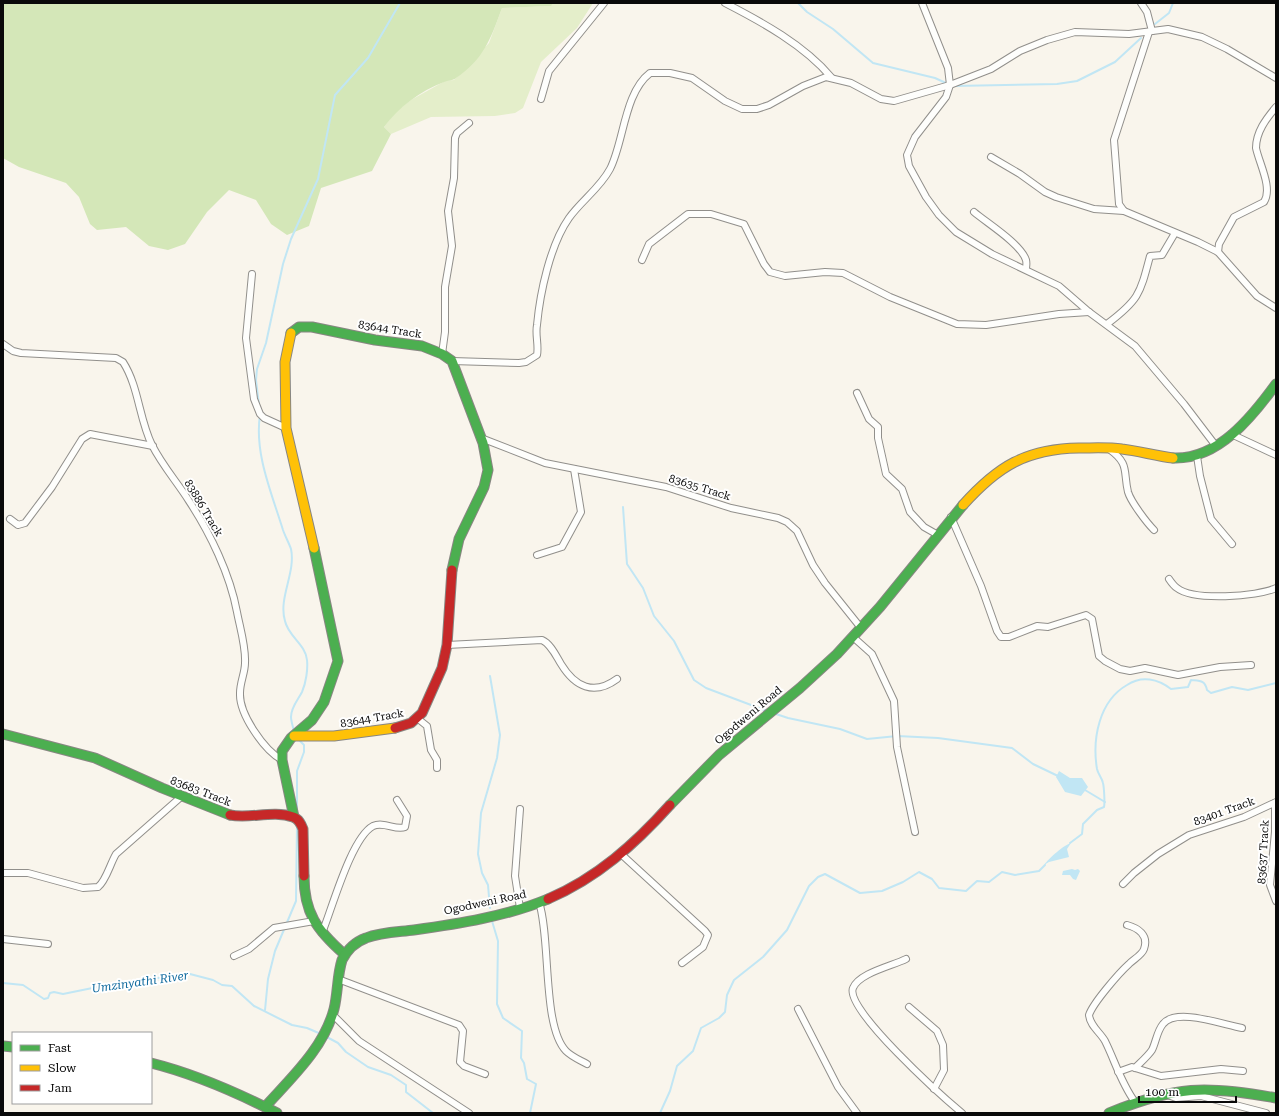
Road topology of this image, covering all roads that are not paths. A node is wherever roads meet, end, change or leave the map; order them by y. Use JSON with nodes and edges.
{"nodes":[{"id":1,"x":604,"y":3,"type":"edge"},
{"id":2,"x":725,"y":3,"type":"edge"},
{"id":3,"x":922,"y":3,"type":"edge"},
{"id":4,"x":1141,"y":3,"type":"edge"},
{"id":5,"x":1151,"y":31,"type":"junction"},
{"id":6,"x":831,"y":77,"type":"junction"},
{"id":7,"x":1276,"y":78,"type":"edge"},
{"id":8,"x":950,"y":85,"type":"junction"},
{"id":9,"x":541,"y":99,"type":"dead end"},
{"id":10,"x":1276,"y":107,"type":"edge"},
{"id":11,"x":469,"y":123,"type":"dead end"},
{"id":12,"x":991,"y":157,"type":"dead end"},
{"id":13,"x":1124,"y":211,"type":"junction"},
{"id":14,"x":974,"y":212,"type":"dead end"},
{"id":15,"x":1175,"y":233,"type":"junction"},
{"id":16,"x":1218,"y":252,"type":"junction"},
{"id":17,"x":642,"y":260,"type":"dead end"},
{"id":18,"x":1026,"y":270,"type":"junction"},
{"id":19,"x":252,"y":274,"type":"dead end"},
{"id":20,"x":1276,"y":308,"type":"edge"},
{"id":21,"x":1089,"y":312,"type":"junction"},
{"id":22,"x":1107,"y":324,"type":"junction"},
{"id":23,"x":3,"y":344,"type":"edge"},
{"id":24,"x":442,"y":354,"type":"junction"},
{"id":25,"x":452,"y":361,"type":"junction"},
{"id":26,"x":1276,"y":384,"type":"edge"},
{"id":27,"x":857,"y":393,"type":"dead end"},
{"id":28,"x":286,"y":428,"type":"junction"},
{"id":29,"x":1232,"y":434,"type":"junction"},
{"id":30,"x":481,"y":438,"type":"junction"},
{"id":31,"x":153,"y":446,"type":"junction"},
{"id":32,"x":1216,"y":446,"type":"junction"},
{"id":33,"x":1108,"y":448,"type":"junction"},
{"id":34,"x":1276,"y":455,"type":"edge"},
{"id":35,"x":1197,"y":456,"type":"junction"},
{"id":36,"x":574,"y":469,"type":"junction"},
{"id":37,"x":951,"y":517,"type":"junction"},
{"id":38,"x":10,"y":519,"type":"dead end"},
{"id":39,"x":1154,"y":530,"type":"dead end"},
{"id":40,"x":938,"y":535,"type":"junction"},
{"id":41,"x":1232,"y":544,"type":"dead end"},
{"id":42,"x":537,"y":555,"type":"dead end"},
{"id":43,"x":1169,"y":579,"type":"dead end"},
{"id":44,"x":1276,"y":588,"type":"edge"},
{"id":45,"x":861,"y":628,"type":"junction"},
{"id":46,"x":853,"y":636,"type":"junction"},
{"id":47,"x":448,"y":645,"type":"junction"},
{"id":48,"x":1251,"y":665,"type":"dead end"},
{"id":49,"x":617,"y":679,"type":"dead end"},
{"id":50,"x":417,"y":718,"type":"junction"},
{"id":51,"x":3,"y":734,"type":"edge"},
{"id":52,"x":294,"y":736,"type":"junction"},
{"id":53,"x":282,"y":760,"type":"junction"},
{"id":54,"x":438,"y":768,"type":"dead end"},
{"id":55,"x":182,"y":796,"type":"junction"},
{"id":56,"x":397,"y":800,"type":"dead end"},
{"id":57,"x":1275,"y":803,"type":"edge"},
{"id":58,"x":520,"y":808,"type":"dead end"},
{"id":59,"x":294,"y":817,"type":"junction"},
{"id":60,"x":915,"y":832,"type":"dead end"},
{"id":61,"x":621,"y":854,"type":"junction"},
{"id":62,"x":3,"y":873,"type":"edge"},
{"id":63,"x":1123,"y":884,"type":"dead end"},
{"id":64,"x":1276,"y":901,"type":"edge"},
{"id":65,"x":539,"y":902,"type":"junction"},
{"id":66,"x":520,"y":908,"type":"junction"},
{"id":67,"x":314,"y":921,"type":"junction"},
{"id":68,"x":1127,"y":925,"type":"dead end"},
{"id":69,"x":322,"y":933,"type":"junction"},
{"id":70,"x":3,"y":939,"type":"edge"},
{"id":71,"x":48,"y":944,"type":"dead end"},
{"id":72,"x":344,"y":954,"type":"junction"},
{"id":73,"x":234,"y":956,"type":"dead end"},
{"id":74,"x":906,"y":959,"type":"dead end"},
{"id":75,"x":682,"y":963,"type":"dead end"},
{"id":76,"x":338,"y":979,"type":"junction"},
{"id":77,"x":909,"y":1007,"type":"dead end"},
{"id":78,"x":798,"y":1009,"type":"dead end"},
{"id":79,"x":333,"y":1015,"type":"junction"},
{"id":80,"x":1242,"y":1028,"type":"dead end"},
{"id":81,"x":152,"y":1063,"type":"edge"},
{"id":82,"x":587,"y":1064,"type":"dead end"},
{"id":83,"x":1136,"y":1068,"type":"junction"},
{"id":84,"x":1243,"y":1071,"type":"dead end"},
{"id":85,"x":1118,"y":1072,"type":"junction"},
{"id":86,"x":484,"y":1074,"type":"dead end"},
{"id":87,"x":934,"y":1089,"type":"junction"},
{"id":88,"x":1163,"y":1093,"type":"junction"},
{"id":89,"x":1276,"y":1098,"type":"edge"},
{"id":90,"x":1135,"y":1102,"type":"junction"},
{"id":91,"x":265,"y":1107,"type":"junction"},
{"id":92,"x":277,"y":1113,"type":"edge"},
{"id":93,"x":469,"y":1113,"type":"edge"},
{"id":94,"x":857,"y":1113,"type":"edge"},
{"id":95,"x":962,"y":1113,"type":"edge"},
{"id":96,"x":1109,"y":1113,"type":"edge"},
{"id":97,"x":1266,"y":1113,"type":"edge"}],
"edges":[{"from":1,"to":9,"type":"street"},
{"from":2,"to":6,"type":"street"},
{"from":3,"to":8,"type":"street"},
{"from":4,"to":5,"type":"street"},
{"from":5,"to":7,"type":"street"},
{"from":5,"to":8,"type":"street"},
{"from":5,"to":13,"type":"street"},
{"from":6,"to":8,"type":"street"},
{"from":6,"to":25,"type":"street"},
{"from":8,"to":18,"type":"street"},
{"from":10,"to":16,"type":"street"},
{"from":11,"to":24,"type":"street"},
{"from":12,"to":13,"type":"street"},
{"from":13,"to":15,"type":"street"},
{"from":14,"to":18,"type":"street"},
{"from":15,"to":16,"type":"street"},
{"from":15,"to":22,"type":"street"},
{"from":16,"to":20,"type":"street"},
{"from":17,"to":21,"type":"street"},
{"from":18,"to":21,"type":"street"},
{"from":19,"to":28,"type":"street"},
{"from":21,"to":22,"type":"street"},
{"from":22,"to":32,"type":"street"},
{"from":23,"to":31,"type":"street","name":"83886 Track"},
{"from":24,"to":25,"type":"street","name":"83644 Track"},
{"from":24,"to":28,"type":"street","name":"83644 Track"},
{"from":25,"to":30,"type":"street","name":"83644 Track"},
{"from":26,"to":29,"type":"street","name":"Ogodweni Road"},
{"from":27,"to":40,"type":"street"},
{"from":28,"to":52,"type":"street","name":"83644 Track"},
{"from":29,"to":32,"type":"street","name":"Ogodweni Road"},
{"from":29,"to":34,"type":"street"},
{"from":30,"to":36,"type":"street","name":"83635 Track"},
{"from":30,"to":47,"type":"street","name":"83644 Track"},
{"from":31,"to":38,"type":"street"},
{"from":31,"to":53,"type":"street","name":"83886 Track"},
{"from":32,"to":35,"type":"street","name":"Ogodweni Road"},
{"from":33,"to":35,"type":"street","name":"Ogodweni Road"},
{"from":33,"to":37,"type":"street","name":"Ogodweni Road"},
{"from":33,"to":39,"type":"street"},
{"from":35,"to":41,"type":"street"},
{"from":36,"to":42,"type":"street"},
{"from":36,"to":45,"type":"street","name":"83635 Track"},
{"from":37,"to":40,"type":"street","name":"Ogodweni Road"},
{"from":37,"to":48,"type":"street"},
{"from":40,"to":45,"type":"street","name":"Ogodweni Road"},
{"from":43,"to":44,"type":"street"},
{"from":45,"to":46,"type":"street","name":"Ogodweni Road"},
{"from":46,"to":60,"type":"street"},
{"from":46,"to":61,"type":"street","name":"Ogodweni Road"},
{"from":47,"to":49,"type":"street"},
{"from":47,"to":50,"type":"street","name":"83644 Track"},
{"from":50,"to":52,"type":"street","name":"83644 Track"},
{"from":50,"to":54,"type":"street"},
{"from":51,"to":55,"type":"street","name":"83683 Track"},
{"from":52,"to":53,"type":"street","name":"83644 Track"},
{"from":53,"to":59,"type":"street"},
{"from":55,"to":59,"type":"street","name":"83683 Track"},
{"from":55,"to":62,"type":"street"},
{"from":56,"to":69,"type":"street"},
{"from":57,"to":63,"type":"street","name":"83401 Track"},
{"from":57,"to":64,"type":"street","name":"83637 Track"},
{"from":58,"to":66,"type":"street"},
{"from":59,"to":67,"type":"street"},
{"from":61,"to":65,"type":"street","name":"Ogodweni Road"},
{"from":61,"to":75,"type":"street"},
{"from":65,"to":66,"type":"street","name":"Ogodweni Road"},
{"from":65,"to":82,"type":"street"},
{"from":66,"to":72,"type":"street","name":"Ogodweni Road"},
{"from":67,"to":69,"type":"street"},
{"from":67,"to":73,"type":"street"},
{"from":68,"to":85,"type":"street"},
{"from":69,"to":72,"type":"street"},
{"from":70,"to":71,"type":"street"},
{"from":72,"to":76,"type":"street"},
{"from":74,"to":87,"type":"street"},
{"from":76,"to":79,"type":"street"},
{"from":76,"to":86,"type":"street"},
{"from":77,"to":87,"type":"street"},
{"from":78,"to":94,"type":"street"},
{"from":79,"to":91,"type":"street"},
{"from":79,"to":93,"type":"street"},
{"from":80,"to":83,"type":"street"},
{"from":81,"to":91,"type":"street"},
{"from":83,"to":84,"type":"street"},
{"from":83,"to":85,"type":"street"},
{"from":85,"to":90,"type":"street"},
{"from":87,"to":95,"type":"street"},
{"from":88,"to":89,"type":"street"},
{"from":88,"to":90,"type":"street"},
{"from":88,"to":97,"type":"street"},
{"from":90,"to":96,"type":"street"},
{"from":91,"to":92,"type":"street"}]}
